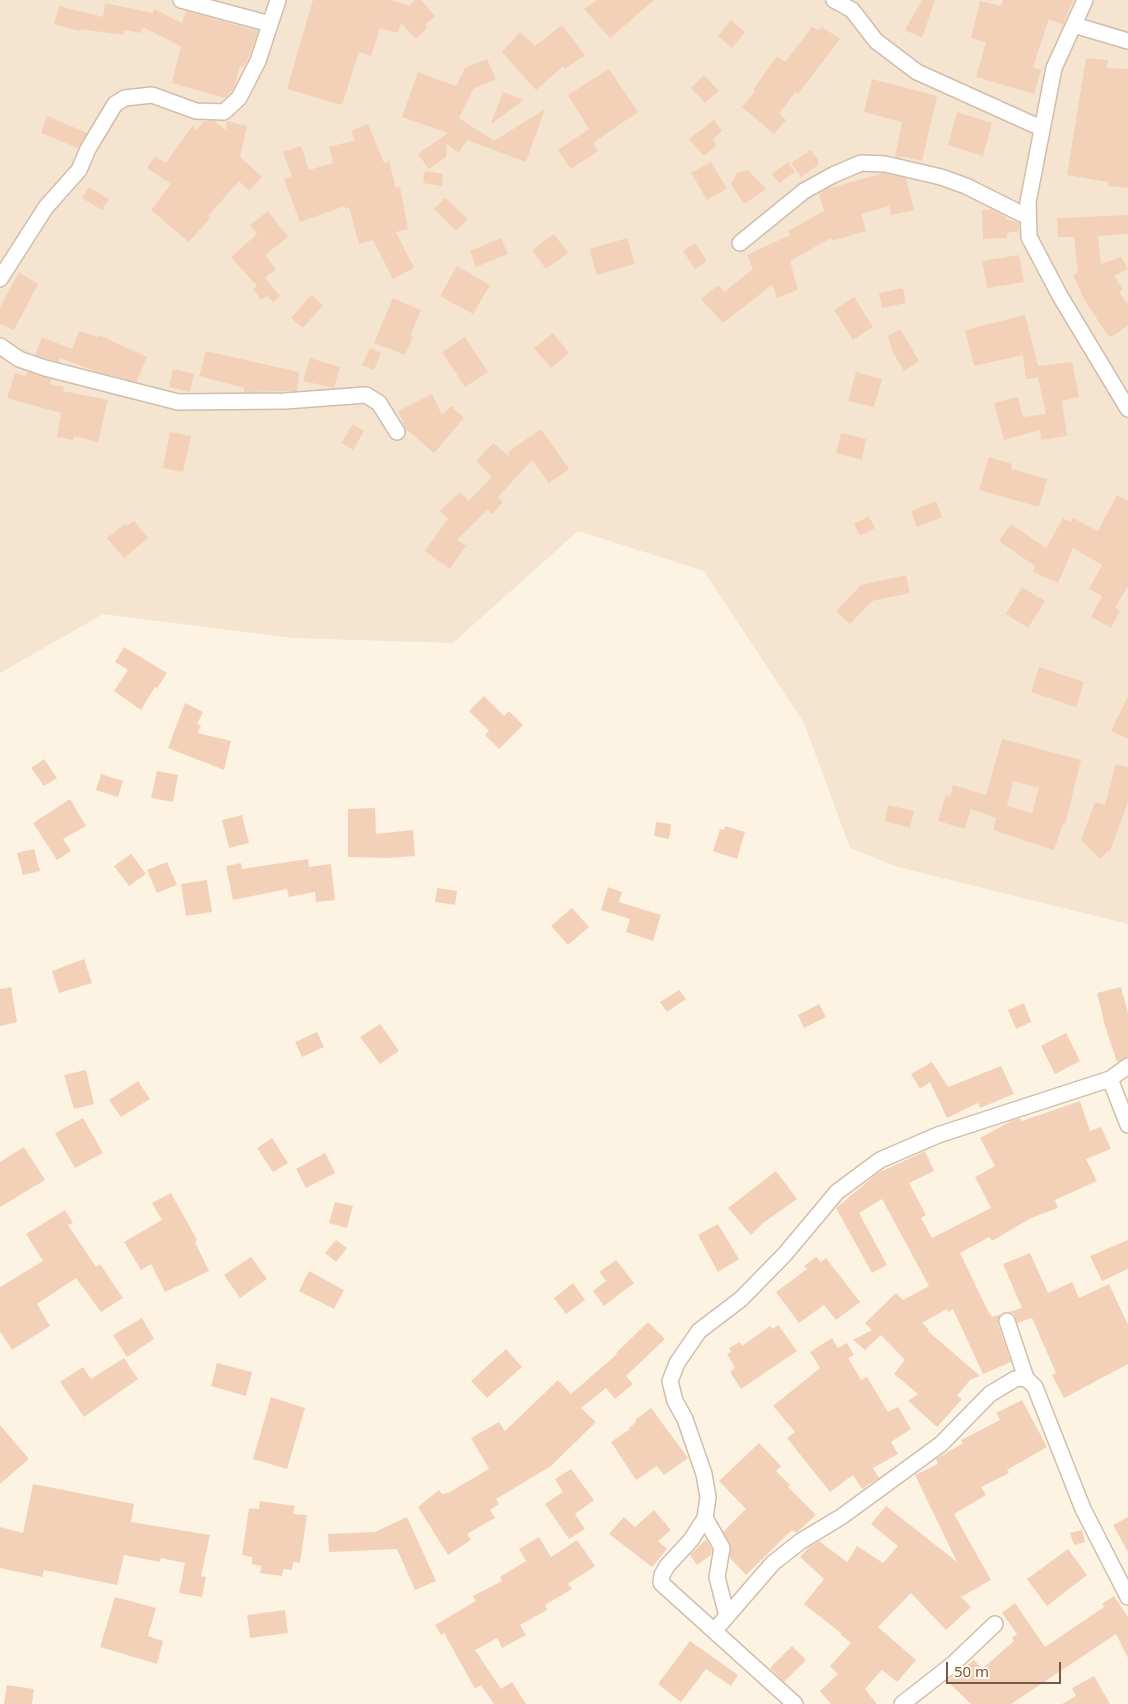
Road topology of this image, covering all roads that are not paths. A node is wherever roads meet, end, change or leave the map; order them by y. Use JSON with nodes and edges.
{"nodes":[{"id":1,"x":181,"y":0,"type":"edge"},
{"id":2,"x":278,"y":0,"type":"edge"},
{"id":3,"x":834,"y":0,"type":"edge"},
{"id":4,"x":1085,"y":0,"type":"edge"},
{"id":5,"x":854,"y":5,"type":"edge"},
{"id":6,"x":270,"y":24,"type":"junction"},
{"id":7,"x":1074,"y":25,"type":"junction"},
{"id":8,"x":1128,"y":41,"type":"edge"},
{"id":9,"x":1041,"y":128,"type":"junction"},
{"id":10,"x":1028,"y":217,"type":"junction"},
{"id":11,"x":740,"y":243,"type":"dead end"},
{"id":12,"x":0,"y":279,"type":"edge"},
{"id":13,"x":0,"y":346,"type":"edge"},
{"id":14,"x":1128,"y":409,"type":"edge"},
{"id":15,"x":397,"y":432,"type":"dead end"},
{"id":16,"x":1128,"y":1066,"type":"edge"},
{"id":17,"x":1110,"y":1079,"type":"junction"},
{"id":18,"x":1128,"y":1125,"type":"edge"},
{"id":19,"x":1007,"y":1321,"type":"dead end"},
{"id":20,"x":1026,"y":1378,"type":"junction"},
{"id":21,"x":705,"y":1518,"type":"junction"},
{"id":22,"x":1128,"y":1597,"type":"edge"},
{"id":23,"x":728,"y":1616,"type":"junction"},
{"id":24,"x":995,"y":1624,"type":"dead end"},
{"id":25,"x":715,"y":1630,"type":"junction"},
{"id":26,"x":795,"y":1704,"type":"edge"},
{"id":27,"x":902,"y":1704,"type":"edge"}],
"edges":[{"from":1,"to":6,"type":"street"},
{"from":2,"to":6,"type":"street"},
{"from":3,"to":5,"type":"street"},
{"from":4,"to":7,"type":"street"},
{"from":5,"to":9,"type":"street"},
{"from":6,"to":12,"type":"street"},
{"from":7,"to":8,"type":"street"},
{"from":7,"to":9,"type":"street"},
{"from":9,"to":10,"type":"street"},
{"from":10,"to":11,"type":"street"},
{"from":10,"to":14,"type":"street"},
{"from":13,"to":15,"type":"street"},
{"from":16,"to":17,"type":"street"},
{"from":17,"to":18,"type":"street"},
{"from":17,"to":21,"type":"street"},
{"from":19,"to":20,"type":"street"},
{"from":20,"to":22,"type":"street"},
{"from":20,"to":23,"type":"street"},
{"from":21,"to":23,"type":"street"},
{"from":21,"to":25,"type":"street"},
{"from":23,"to":25,"type":"street"},
{"from":24,"to":27,"type":"street"},
{"from":25,"to":26,"type":"street"}]}
